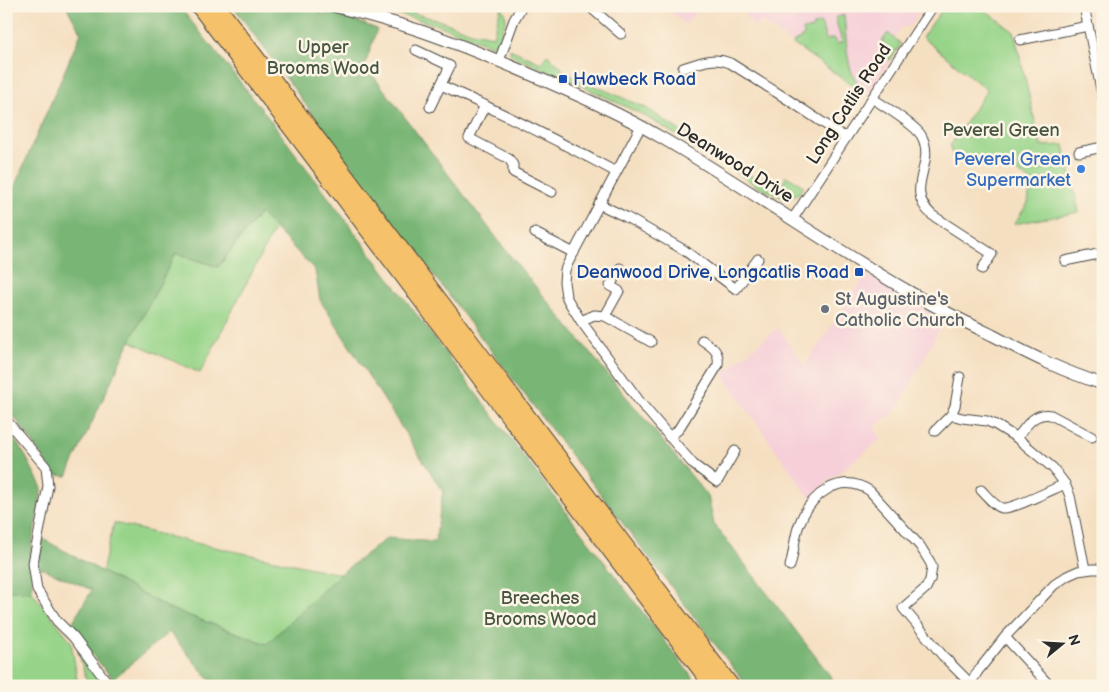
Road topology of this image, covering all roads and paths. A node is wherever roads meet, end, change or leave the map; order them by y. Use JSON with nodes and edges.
{"nodes":[{"id":1,"x":199,"y":6,"type":"edge"},
{"id":2,"x":217,"y":6,"type":"edge"},
{"id":3,"x":333,"y":6,"type":"edge"},
{"id":4,"x":589,"y":6,"type":"edge"},
{"id":5,"x":933,"y":6,"type":"edge"},
{"id":6,"x":1084,"y":6,"type":"edge"},
{"id":7,"x":519,"y":7,"type":"edge"},
{"id":8,"x":1088,"y":26,"type":"junction"},
{"id":9,"x":621,"y":34,"type":"dead end"},
{"id":10,"x":1020,"y":40,"type":"dead end"},
{"id":11,"x":416,"y":50,"type":"dead end"},
{"id":12,"x":499,"y":61,"type":"junction"},
{"id":13,"x":683,"y":68,"type":"dead end"},
{"id":14,"x":441,"y":85,"type":"junction"},
{"id":15,"x":872,"y":98,"type":"junction"},
{"id":16,"x":1103,"y":99,"type":"edge"},
{"id":17,"x":485,"y":105,"type":"junction"},
{"id":18,"x":430,"y":107,"type":"dead end"},
{"id":19,"x":641,"y":126,"type":"junction"},
{"id":20,"x":846,"y":138,"type":"junction"},
{"id":21,"x":1103,"y":147,"type":"edge"},
{"id":22,"x":1079,"y":152,"type":"dead end"},
{"id":23,"x":616,"y":172,"type":"junction"},
{"id":24,"x":552,"y":192,"type":"dead end"},
{"id":25,"x":599,"y":204,"type":"junction"},
{"id":26,"x":792,"y":220,"type":"junction"},
{"id":27,"x":535,"y":233,"type":"dead end"},
{"id":28,"x":574,"y":253,"type":"junction"},
{"id":29,"x":1103,"y":253,"type":"edge"},
{"id":30,"x":758,"y":260,"type":"dead end"},
{"id":31,"x":1065,"y":260,"type":"dead end"},
{"id":32,"x":620,"y":268,"type":"dead end"},
{"id":33,"x":982,"y":269,"type":"dead end"},
{"id":34,"x":605,"y":316,"type":"junction"},
{"id":35,"x":581,"y":321,"type":"junction"},
{"id":36,"x":702,"y":340,"type":"dead end"},
{"id":37,"x":651,"y":342,"type":"dead end"},
{"id":38,"x":960,"y":378,"type":"dead end"},
{"id":39,"x":1103,"y":384,"type":"edge"},
{"id":40,"x":951,"y":415,"type":"junction"},
{"id":41,"x":6,"y":420,"type":"edge"},
{"id":42,"x":935,"y":431,"type":"dead end"},
{"id":43,"x":669,"y":437,"type":"junction"},
{"id":44,"x":1092,"y":437,"type":"dead end"},
{"id":45,"x":1017,"y":438,"type":"junction"},
{"id":46,"x":735,"y":451,"type":"dead end"},
{"id":47,"x":1065,"y":484,"type":"junction"},
{"id":48,"x":982,"y":490,"type":"dead end"},
{"id":49,"x":790,"y":566,"type":"dead end"},
{"id":50,"x":1103,"y":569,"type":"edge"},
{"id":51,"x":1086,"y":570,"type":"junction"},
{"id":52,"x":1005,"y":637,"type":"junction"},
{"id":53,"x":970,"y":684,"type":"edge"},
{"id":54,"x":110,"y":686,"type":"edge"},
{"id":55,"x":713,"y":686,"type":"edge"},
{"id":56,"x":731,"y":686,"type":"edge"},
{"id":57,"x":1050,"y":686,"type":"edge"}],
"edges":[{"from":1,"to":55,"type":"highway"},
{"from":2,"to":56,"type":"highway"},
{"from":3,"to":12,"type":"street","name":"Deanwood Drive"},
{"from":4,"to":9,"type":"street"},
{"from":5,"to":15,"type":"street","name":"Long Catlis Road"},
{"from":6,"to":8,"type":"street"},
{"from":7,"to":12,"type":"street"},
{"from":8,"to":10,"type":"street"},
{"from":8,"to":16,"type":"street"},
{"from":11,"to":14,"type":"street"},
{"from":12,"to":19,"type":"street","name":"Deanwood Drive"},
{"from":13,"to":20,"type":"street"},
{"from":14,"to":17,"type":"street"},
{"from":14,"to":18,"type":"street"},
{"from":15,"to":20,"type":"street","name":"Long Catlis Road"},
{"from":15,"to":33,"type":"street"},
{"from":17,"to":23,"type":"street"},
{"from":17,"to":24,"type":"street"},
{"from":19,"to":23,"type":"street"},
{"from":19,"to":26,"type":"street","name":"Deanwood Drive"},
{"from":20,"to":26,"type":"street","name":"Long Catlis Road"},
{"from":21,"to":22,"type":"street"},
{"from":23,"to":25,"type":"street"},
{"from":25,"to":28,"type":"street"},
{"from":25,"to":30,"type":"street"},
{"from":26,"to":39,"type":"street","name":"Deanwood Drive"},
{"from":27,"to":28,"type":"street"},
{"from":28,"to":35,"type":"street"},
{"from":29,"to":31,"type":"street"},
{"from":32,"to":34,"type":"street"},
{"from":34,"to":35,"type":"street"},
{"from":34,"to":37,"type":"street"},
{"from":35,"to":43,"type":"street"},
{"from":36,"to":43,"type":"street"},
{"from":38,"to":40,"type":"street"},
{"from":40,"to":42,"type":"street"},
{"from":40,"to":45,"type":"street"},
{"from":41,"to":54,"type":"street"},
{"from":43,"to":46,"type":"street"},
{"from":44,"to":45,"type":"street"},
{"from":45,"to":47,"type":"street"},
{"from":47,"to":48,"type":"street"},
{"from":47,"to":51,"type":"street"},
{"from":49,"to":53,"type":"street"},
{"from":50,"to":51,"type":"street"},
{"from":51,"to":52,"type":"street"},
{"from":52,"to":53,"type":"street"},
{"from":52,"to":57,"type":"street"}]}
